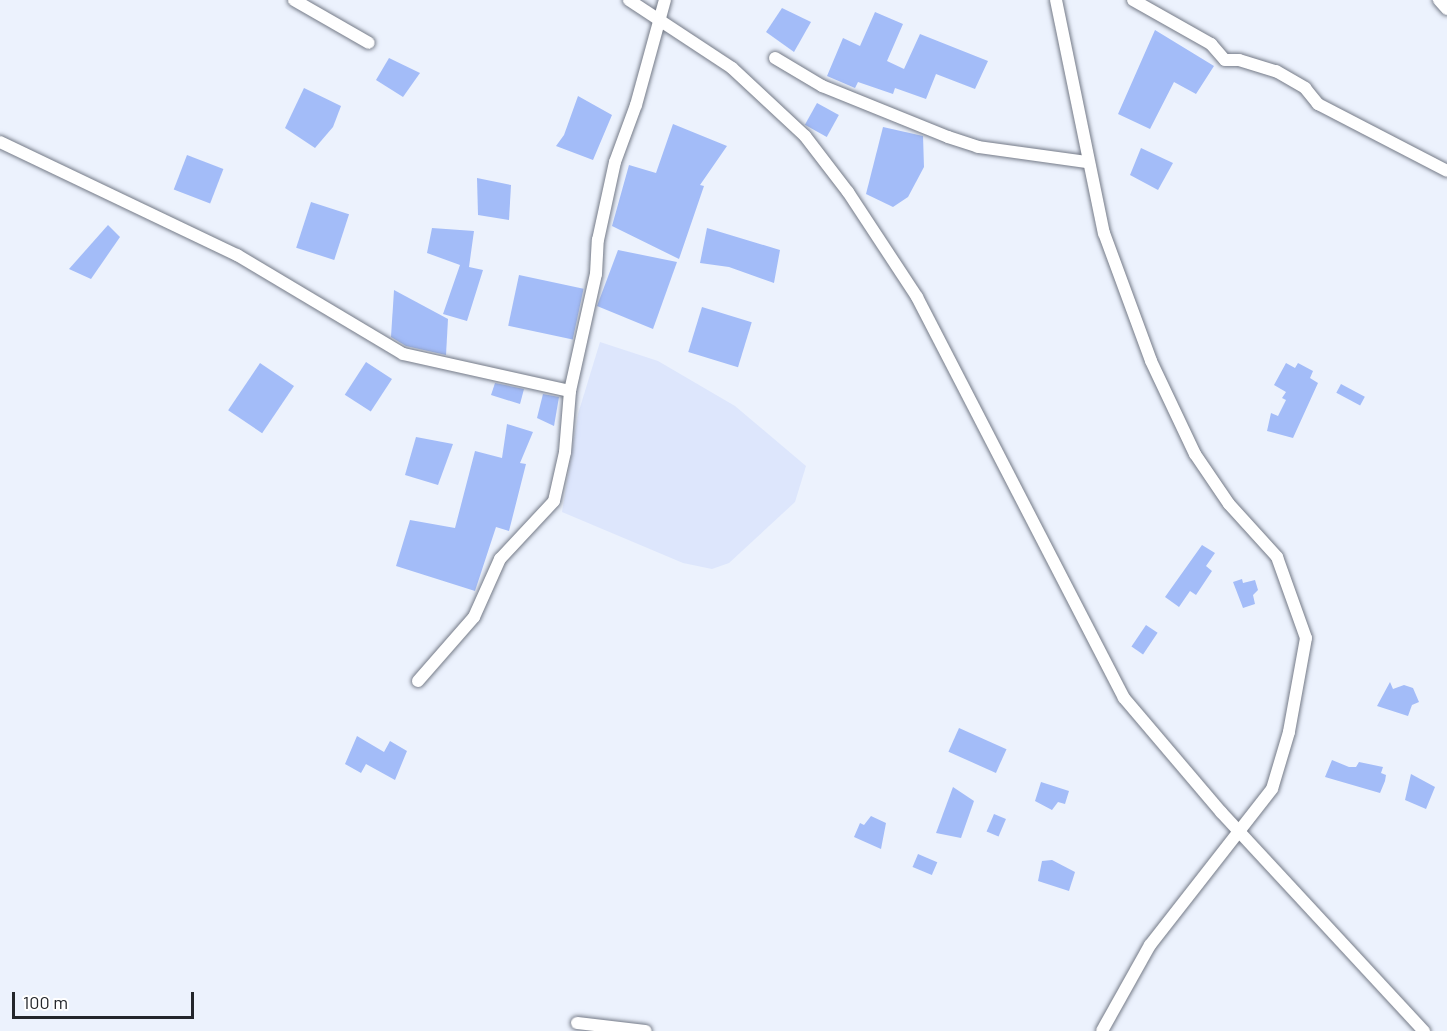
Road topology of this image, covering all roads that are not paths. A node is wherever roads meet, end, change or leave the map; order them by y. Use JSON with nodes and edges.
{"nodes":[{"id":1,"x":294,"y":0,"type":"edge"},
{"id":2,"x":629,"y":0,"type":"edge"},
{"id":3,"x":665,"y":0,"type":"edge"},
{"id":4,"x":1056,"y":0,"type":"edge"},
{"id":5,"x":1133,"y":0,"type":"edge"},
{"id":6,"x":1439,"y":0,"type":"edge"},
{"id":7,"x":1447,"y":9,"type":"edge"},
{"id":8,"x":659,"y":18,"type":"junction"},
{"id":9,"x":369,"y":43,"type":"dead end"},
{"id":10,"x":775,"y":58,"type":"dead end"},
{"id":11,"x":0,"y":142,"type":"edge"},
{"id":12,"x":1086,"y":162,"type":"junction"},
{"id":13,"x":1447,"y":171,"type":"edge"},
{"id":14,"x":570,"y":391,"type":"junction"},
{"id":15,"x":418,"y":681,"type":"dead end"},
{"id":16,"x":1240,"y":829,"type":"junction"},
{"id":17,"x":577,"y":1023,"type":"dead end"},
{"id":18,"x":646,"y":1031,"type":"edge"},
{"id":19,"x":1102,"y":1031,"type":"edge"},
{"id":20,"x":1424,"y":1031,"type":"edge"}],
"edges":[{"from":1,"to":9,"type":"street"},
{"from":2,"to":8,"type":"street"},
{"from":3,"to":8,"type":"street"},
{"from":4,"to":12,"type":"street"},
{"from":5,"to":13,"type":"street"},
{"from":6,"to":7,"type":"street"},
{"from":8,"to":14,"type":"street"},
{"from":8,"to":16,"type":"street"},
{"from":10,"to":12,"type":"street"},
{"from":11,"to":14,"type":"street"},
{"from":12,"to":16,"type":"street"},
{"from":14,"to":15,"type":"street"},
{"from":16,"to":19,"type":"street"},
{"from":16,"to":20,"type":"street"},
{"from":17,"to":18,"type":"street"}]}
